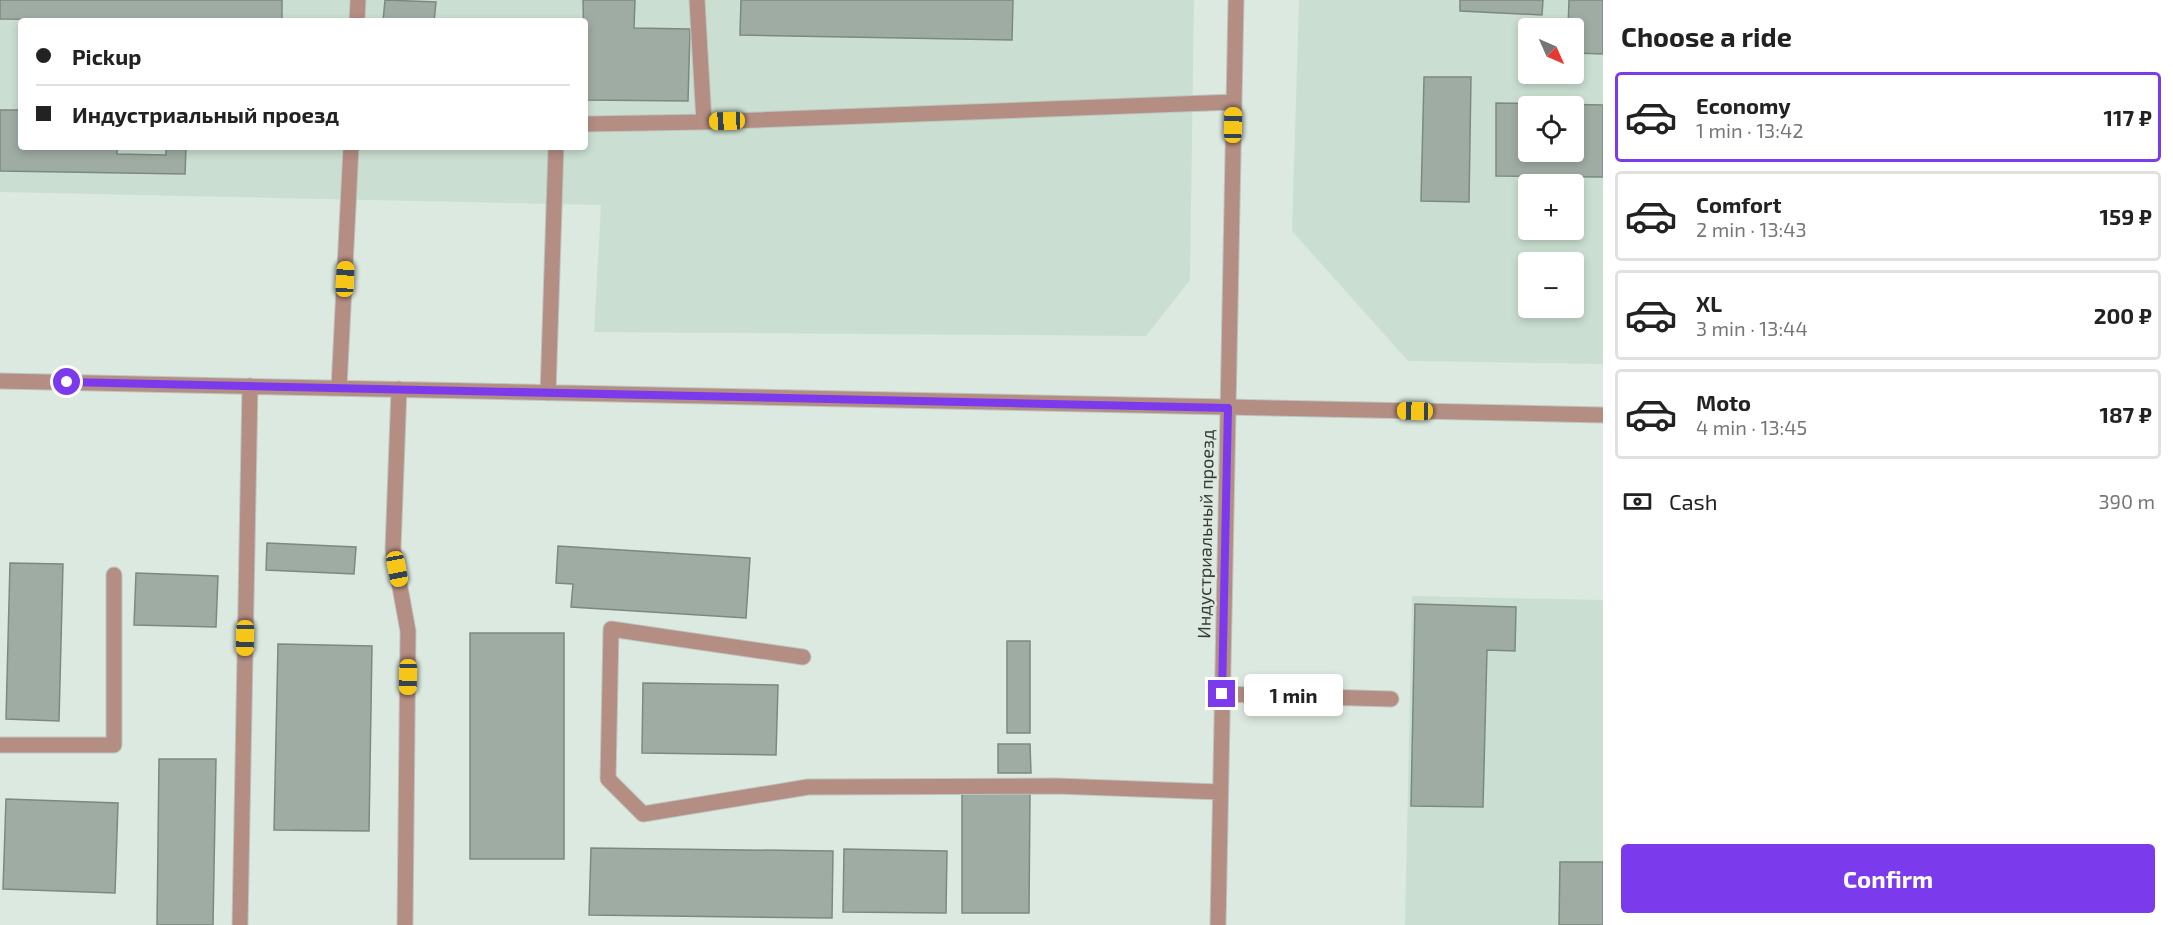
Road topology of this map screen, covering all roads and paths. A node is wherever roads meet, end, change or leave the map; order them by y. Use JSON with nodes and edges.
{"nodes":[{"id":1,"x":358,"y":0,"type":"edge"},
{"id":2,"x":697,"y":0,"type":"edge"},
{"id":3,"x":1236,"y":0,"type":"edge"},
{"id":4,"x":357,"y":18,"type":"edge"},
{"id":5,"x":1234,"y":102,"type":"junction"},
{"id":6,"x":704,"y":122,"type":"junction"},
{"id":7,"x":588,"y":124,"type":"edge"},
{"id":8,"x":351,"y":150,"type":"edge"},
{"id":9,"x":556,"y":150,"type":"edge"},
{"id":10,"x":0,"y":381,"type":"edge"},
{"id":11,"x":250,"y":386,"type":"junction"},
{"id":12,"x":339,"y":388,"type":"junction"},
{"id":13,"x":399,"y":390,"type":"junction"},
{"id":14,"x":548,"y":393,"type":"junction"},
{"id":15,"x":1228,"y":408,"type":"junction"},
{"id":16,"x":1603,"y":415,"type":"edge"},
{"id":17,"x":114,"y":575,"type":"dead end"},
{"id":18,"x":803,"y":657,"type":"dead end"},
{"id":19,"x":1222,"y":694,"type":"junction"},
{"id":20,"x":1391,"y":699,"type":"dead end"},
{"id":21,"x":0,"y":745,"type":"edge"},
{"id":22,"x":1220,"y":792,"type":"junction"},
{"id":23,"x":240,"y":925,"type":"edge"},
{"id":24,"x":405,"y":925,"type":"edge"},
{"id":25,"x":1218,"y":925,"type":"edge"}],
"edges":[{"from":1,"to":4,"type":"street"},
{"from":2,"to":6,"type":"street"},
{"from":3,"to":5,"type":"street","name":"Индустриальный проезд"},
{"from":5,"to":6,"type":"street"},
{"from":5,"to":15,"type":"street","name":"Индустриальный проезд"},
{"from":6,"to":7,"type":"street"},
{"from":8,"to":12,"type":"street"},
{"from":9,"to":14,"type":"street"},
{"from":10,"to":11,"type":"street"},
{"from":11,"to":12,"type":"street"},
{"from":11,"to":23,"type":"street"},
{"from":12,"to":13,"type":"street"},
{"from":13,"to":14,"type":"street"},
{"from":13,"to":24,"type":"street"},
{"from":14,"to":15,"type":"street"},
{"from":15,"to":16,"type":"street"},
{"from":15,"to":19,"type":"street","name":"Индустриальный проезд"},
{"from":17,"to":21,"type":"street"},
{"from":18,"to":22,"type":"street"},
{"from":19,"to":20,"type":"street"},
{"from":19,"to":22,"type":"street","name":"Индустриальный проезд"},
{"from":22,"to":25,"type":"street","name":"Индустриальный проезд"}]}
